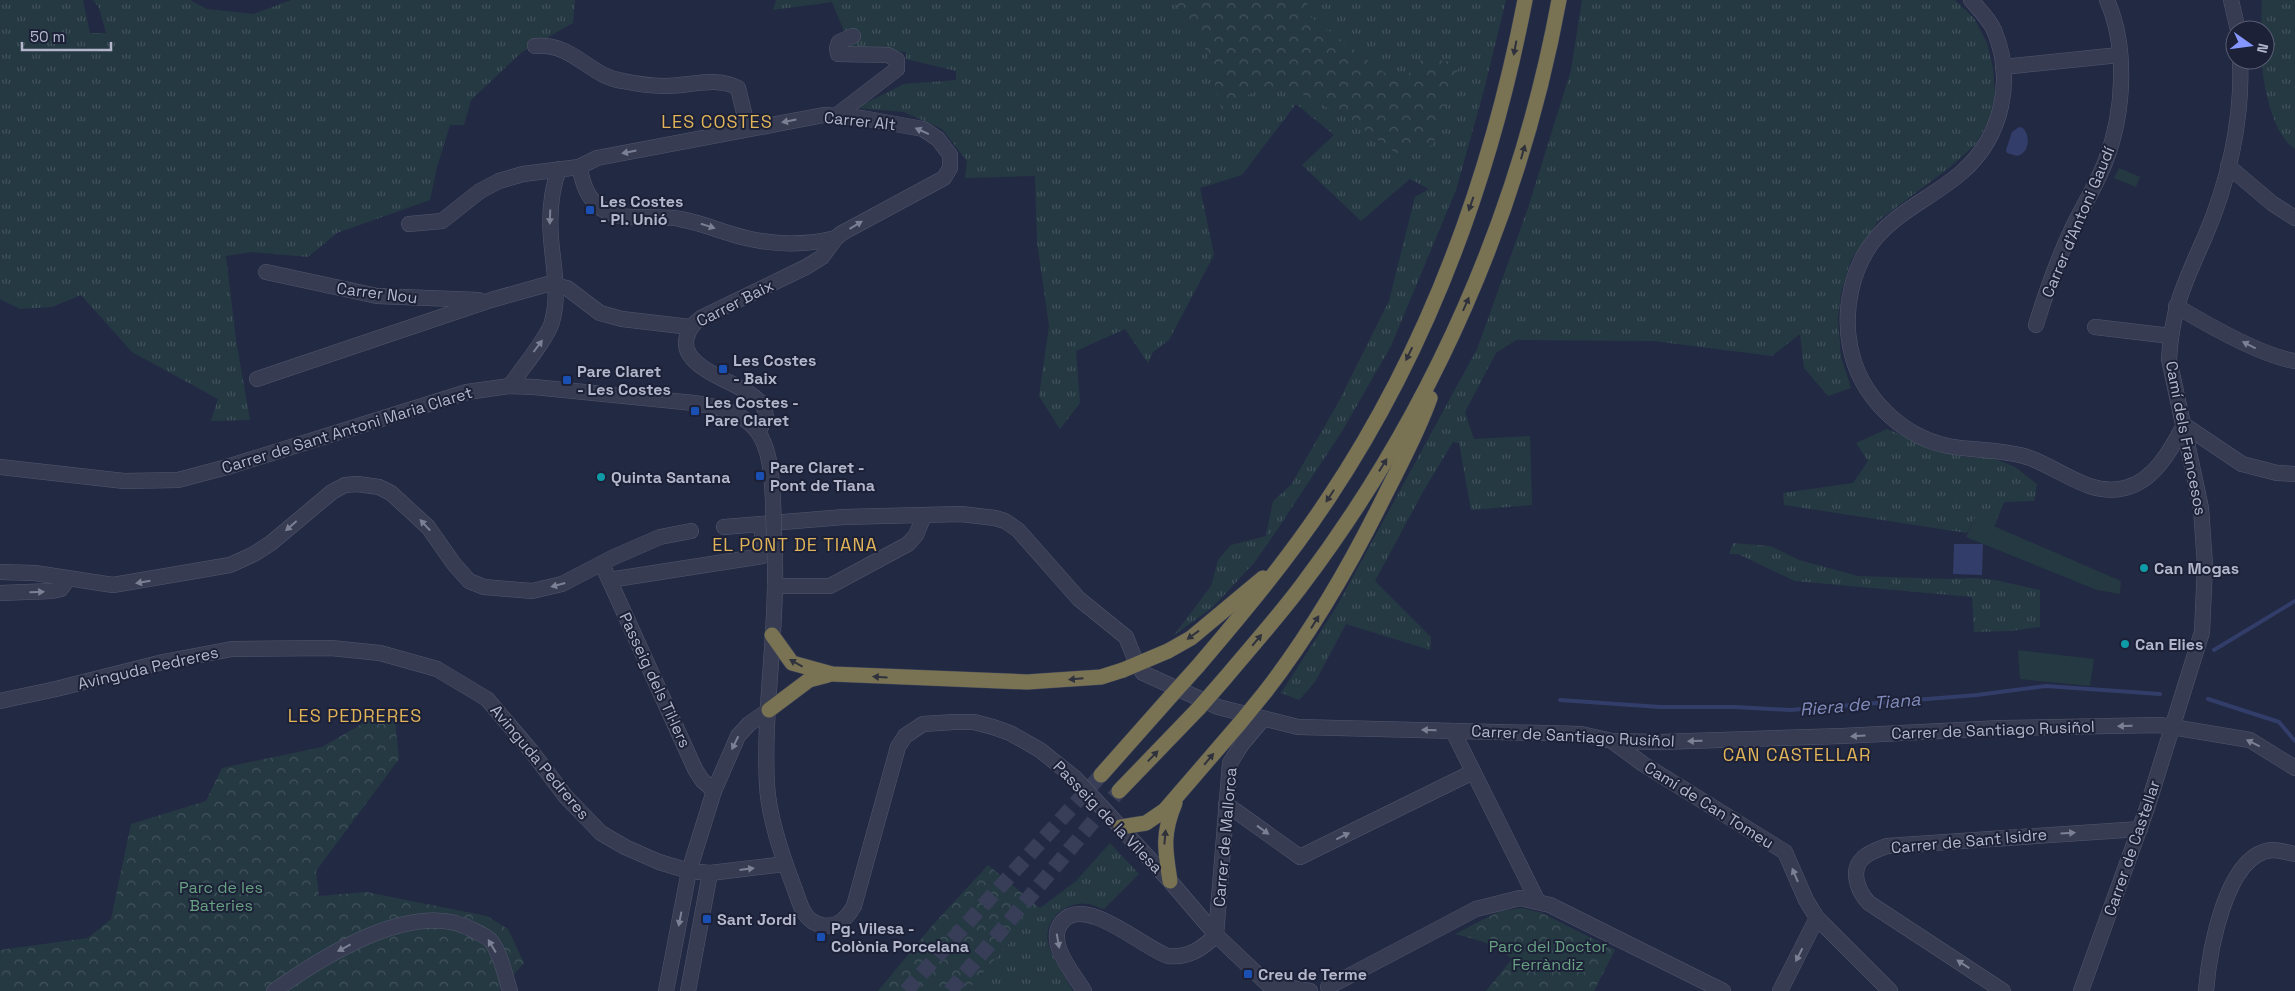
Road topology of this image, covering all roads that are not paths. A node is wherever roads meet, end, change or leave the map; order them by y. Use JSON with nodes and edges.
{"nodes":[{"id":1,"x":1525,"y":0,"type":"edge"},
{"id":2,"x":1559,"y":0,"type":"edge"},
{"id":3,"x":1971,"y":0,"type":"edge"},
{"id":4,"x":2107,"y":0,"type":"edge"},
{"id":5,"x":2231,"y":0,"type":"edge"},
{"id":6,"x":2236,"y":20,"type":"edge"},
{"id":7,"x":853,"y":36,"type":"dead end"},
{"id":8,"x":535,"y":46,"type":"dead end"},
{"id":9,"x":2119,"y":55,"type":"junction"},
{"id":10,"x":2003,"y":67,"type":"junction"},
{"id":11,"x":2240,"y":70,"type":"edge"},
{"id":12,"x":837,"y":115,"type":"junction"},
{"id":13,"x":748,"y":129,"type":"junction"},
{"id":14,"x":2228,"y":166,"type":"junction"},
{"id":15,"x":578,"y":167,"type":"junction"},
{"id":16,"x":559,"y":169,"type":"junction"},
{"id":17,"x":2295,"y":218,"type":"edge"},
{"id":18,"x":409,"y":224,"type":"dead end"},
{"id":19,"x":836,"y":238,"type":"junction"},
{"id":20,"x":802,"y":244,"type":"junction"},
{"id":21,"x":806,"y":267,"type":"junction"},
{"id":22,"x":266,"y":272,"type":"dead end"},
{"id":23,"x":557,"y":284,"type":"junction"},
{"id":24,"x":491,"y":300,"type":"junction"},
{"id":25,"x":2176,"y":306,"type":"junction"},
{"id":26,"x":2036,"y":325,"type":"dead end"},
{"id":27,"x":690,"y":327,"type":"junction"},
{"id":28,"x":2095,"y":327,"type":"dead end"},
{"id":29,"x":2171,"y":336,"type":"junction"},
{"id":30,"x":1446,"y":349,"type":"junction"},
{"id":31,"x":2295,"y":361,"type":"edge"},
{"id":32,"x":257,"y":379,"type":"dead end"},
{"id":33,"x":510,"y":386,"type":"junction"},
{"id":34,"x":2178,"y":404,"type":"junction"},
{"id":35,"x":2184,"y":425,"type":"junction"},
{"id":36,"x":759,"y":431,"type":"junction"},
{"id":37,"x":2166,"y":454,"type":"junction"},
{"id":38,"x":0,"y":467,"type":"edge"},
{"id":39,"x":2295,"y":474,"type":"edge"},
{"id":40,"x":924,"y":516,"type":"junction"},
{"id":41,"x":762,"y":524,"type":"junction"},
{"id":42,"x":724,"y":527,"type":"dead end"},
{"id":43,"x":691,"y":531,"type":"dead end"},
{"id":44,"x":1285,"y":560,"type":"junction"},
{"id":45,"x":602,"y":564,"type":"junction"},
{"id":46,"x":0,"y":572,"type":"edge"},
{"id":47,"x":68,"y":578,"type":"junction"},
{"id":48,"x":609,"y":580,"type":"junction"},
{"id":49,"x":775,"y":586,"type":"junction"},
{"id":50,"x":0,"y":593,"type":"edge"},
{"id":51,"x":772,"y":635,"type":"junction"},
{"id":52,"x":832,"y":674,"type":"junction"},
{"id":53,"x":0,"y":701,"type":"edge"},
{"id":54,"x":2180,"y":704,"type":"joint"},
{"id":55,"x":769,"y":710,"type":"junction"},
{"id":56,"x":1263,"y":720,"type":"junction"},
{"id":57,"x":2173,"y":728,"type":"junction"},
{"id":58,"x":1453,"y":731,"type":"junction"},
{"id":59,"x":1612,"y":741,"type":"junction"},
{"id":60,"x":2295,"y":768,"type":"edge"},
{"id":61,"x":1473,"y":772,"type":"junction"},
{"id":62,"x":1100,"y":775,"type":"tunnel mouth"},
{"id":63,"x":714,"y":791,"type":"junction"},
{"id":64,"x":1119,"y":791,"type":"tunnel mouth"},
{"id":65,"x":1178,"y":795,"type":"junction"},
{"id":66,"x":1226,"y":804,"type":"junction"},
{"id":67,"x":1121,"y":827,"type":"junction"},
{"id":68,"x":2140,"y":829,"type":"junction"},
{"id":69,"x":2295,"y":854,"type":"edge"},
{"id":70,"x":785,"y":864,"type":"junction"},
{"id":71,"x":689,"y":871,"type":"junction"},
{"id":72,"x":710,"y":873,"type":"junction"},
{"id":73,"x":1170,"y":881,"type":"junction"},
{"id":74,"x":1538,"y":900,"type":"junction"},
{"id":75,"x":1817,"y":918,"type":"junction"},
{"id":76,"x":1216,"y":935,"type":"junction"},
{"id":77,"x":1349,"y":974,"type":"junction"},
{"id":78,"x":1272,"y":988,"type":"edge"},
{"id":79,"x":1326,"y":990,"type":"edge"},
{"id":80,"x":274,"y":991,"type":"edge"},
{"id":81,"x":510,"y":991,"type":"edge"},
{"id":82,"x":666,"y":991,"type":"edge"},
{"id":83,"x":688,"y":991,"type":"edge"},
{"id":84,"x":1084,"y":991,"type":"edge"},
{"id":85,"x":1310,"y":991,"type":"edge"},
{"id":86,"x":1343,"y":991,"type":"edge"},
{"id":87,"x":1723,"y":991,"type":"edge"},
{"id":88,"x":1780,"y":991,"type":"edge"},
{"id":89,"x":1890,"y":991,"type":"edge"},
{"id":90,"x":2004,"y":991,"type":"edge"},
{"id":91,"x":2081,"y":991,"type":"edge"},
{"id":92,"x":2206,"y":991,"type":"edge"}],
"edges":[{"from":1,"to":44,"type":"highway","one_way":true},
{"from":30,"to":2,"type":"highway","one_way":true},
{"from":3,"to":10,"type":"street"},
{"from":4,"to":9,"type":"street","name":"Carrer d'Antoni Gaudí"},
{"from":5,"to":6,"type":"street"},
{"from":7,"to":12,"type":"street"},
{"from":8,"to":13,"type":"street"},
{"from":9,"to":10,"type":"street"},
{"from":9,"to":26,"type":"street","name":"Carrer d'Antoni Gaudí"},
{"from":10,"to":37,"type":"street"},
{"from":11,"to":14,"type":"street","name":"Camí dels Francesos"},
{"from":12,"to":13,"type":"street","name":"Carrer Alt","one_way":true},
{"from":19,"to":12,"type":"street","name":"Carrer Alt","one_way":true},
{"from":13,"to":15,"type":"street","name":"Carrer Alt","one_way":true},
{"from":14,"to":17,"type":"street"},
{"from":14,"to":25,"type":"street","name":"Camí dels Francesos"},
{"from":15,"to":16,"type":"street","name":"Carrer Alt"},
{"from":15,"to":20,"type":"street","one_way":true},
{"from":16,"to":18,"type":"street","name":"Carrer Alt"},
{"from":16,"to":23,"type":"street","one_way":true},
{"from":19,"to":20,"type":"street"},
{"from":19,"to":21,"type":"street","name":"Carrer Alt"},
{"from":20,"to":21,"type":"street"},
{"from":21,"to":27,"type":"street","name":"Carrer Baix"},
{"from":22,"to":24,"type":"street","name":"Carrer Nou"},
{"from":23,"to":24,"type":"street"},
{"from":23,"to":27,"type":"street"},
{"from":33,"to":23,"type":"street","one_way":true},
{"from":24,"to":32,"type":"street"},
{"from":25,"to":29,"type":"street","name":"Camí dels Francesos"},
{"from":31,"to":25,"type":"street","one_way":true},
{"from":27,"to":36,"type":"street","name":"Carrer Baix"},
{"from":28,"to":29,"type":"street"},
{"from":29,"to":34,"type":"street","name":"Camí dels Francesos"},
{"from":64,"to":30,"type":"highway","one_way":true,"bridge":true},
{"from":65,"to":30,"type":"highway","one_way":true,"bridge":true},
{"from":33,"to":36,"type":"street","name":"Carrer de Sant Antoni Maria Claret"},
{"from":33,"to":38,"type":"street","name":"Carrer de Sant Antoni Maria Claret"},
{"from":34,"to":35,"type":"street","name":"Camí dels Francesos"},
{"from":34,"to":37,"type":"street"},
{"from":35,"to":37,"type":"street"},
{"from":35,"to":39,"type":"street"},
{"from":35,"to":54,"type":"street","name":"Camí dels Francesos"},
{"from":36,"to":49,"type":"street","bridge":true},
{"from":40,"to":41,"type":"street"},
{"from":40,"to":49,"type":"street"},
{"from":40,"to":56,"type":"street","name":"Carrer de Santiago Rusiñol"},
{"from":41,"to":42,"type":"street"},
{"from":41,"to":48,"type":"street"},
{"from":43,"to":45,"type":"street"},
{"from":44,"to":52,"type":"highway","one_way":true,"bridge":true},
{"from":44,"to":62,"type":"highway","bridge":true},
{"from":45,"to":47,"type":"street","one_way":true},
{"from":45,"to":48,"type":"street","name":"Passeig dels Til·lers"},
{"from":46,"to":47,"type":"street"},
{"from":50,"to":47,"type":"street","one_way":true},
{"from":48,"to":63,"type":"street","name":"Passeig dels Til·lers"},
{"from":49,"to":51,"type":"street"},
{"from":52,"to":51,"type":"highway","one_way":true},
{"from":51,"to":55,"type":"street"},
{"from":52,"to":55,"type":"highway"},
{"from":53,"to":71,"type":"street","name":"Avinguda Pedreres"},
{"from":54,"to":57,"type":"street","name":"Carrer de Castellar"},
{"from":55,"to":63,"type":"street","one_way":true},
{"from":55,"to":70,"type":"street"},
{"from":58,"to":56,"type":"street","name":"Carrer de Santiago Rusiñol","one_way":true},
{"from":56,"to":66,"type":"street","name":"Carrer de Mallorca"},
{"from":57,"to":59,"type":"street","name":"Carrer de Santiago Rusiñol","one_way":true},
{"from":60,"to":57,"type":"street","name":"Carrer de Santiago Rusiñol","one_way":true},
{"from":57,"to":68,"type":"street","name":"Carrer de Castellar"},
{"from":58,"to":59,"type":"street","name":"Carrer de Santiago Rusiñol"},
{"from":58,"to":61,"type":"street"},
{"from":75,"to":59,"type":"street","name":"Camí de Can Tomeu","one_way":true},
{"from":66,"to":61,"type":"street","one_way":true},
{"from":61,"to":74,"type":"street"},
{"from":63,"to":71,"type":"street"},
{"from":65,"to":67,"type":"highway"},
{"from":73,"to":65,"type":"highway","one_way":true},
{"from":66,"to":76,"type":"street","name":"Carrer de Mallorca"},
{"from":67,"to":70,"type":"street","name":"Passeig de la Vilesa"},
{"from":67,"to":73,"type":"street","name":"Passeig de la Vilesa"},
{"from":90,"to":68,"type":"street","name":"Carrer de Sant Isidre","one_way":true},
{"from":68,"to":91,"type":"street","name":"Carrer de Castellar"},
{"from":69,"to":92,"type":"street"},
{"from":72,"to":70,"type":"street","name":"Avinguda Pedreres","one_way":true},
{"from":71,"to":72,"type":"street","name":"Avinguda Pedreres"},
{"from":71,"to":82,"type":"street","one_way":true},
{"from":72,"to":83,"type":"street"},
{"from":73,"to":76,"type":"street","name":"Passeig de la Vilesa"},
{"from":74,"to":77,"type":"street"},
{"from":74,"to":87,"type":"street"},
{"from":75,"to":88,"type":"street","one_way":true},
{"from":75,"to":89,"type":"street","name":"Camí de Can Tomeu"},
{"from":76,"to":78,"type":"street","name":"Passeig de la Vilesa"},
{"from":76,"to":84,"type":"street","one_way":true},
{"from":77,"to":79,"type":"street"},
{"from":77,"to":86,"type":"street"},
{"from":78,"to":85,"type":"street","name":"Passeig de la Vilesa"},
{"from":81,"to":80,"type":"street","one_way":true}]}
